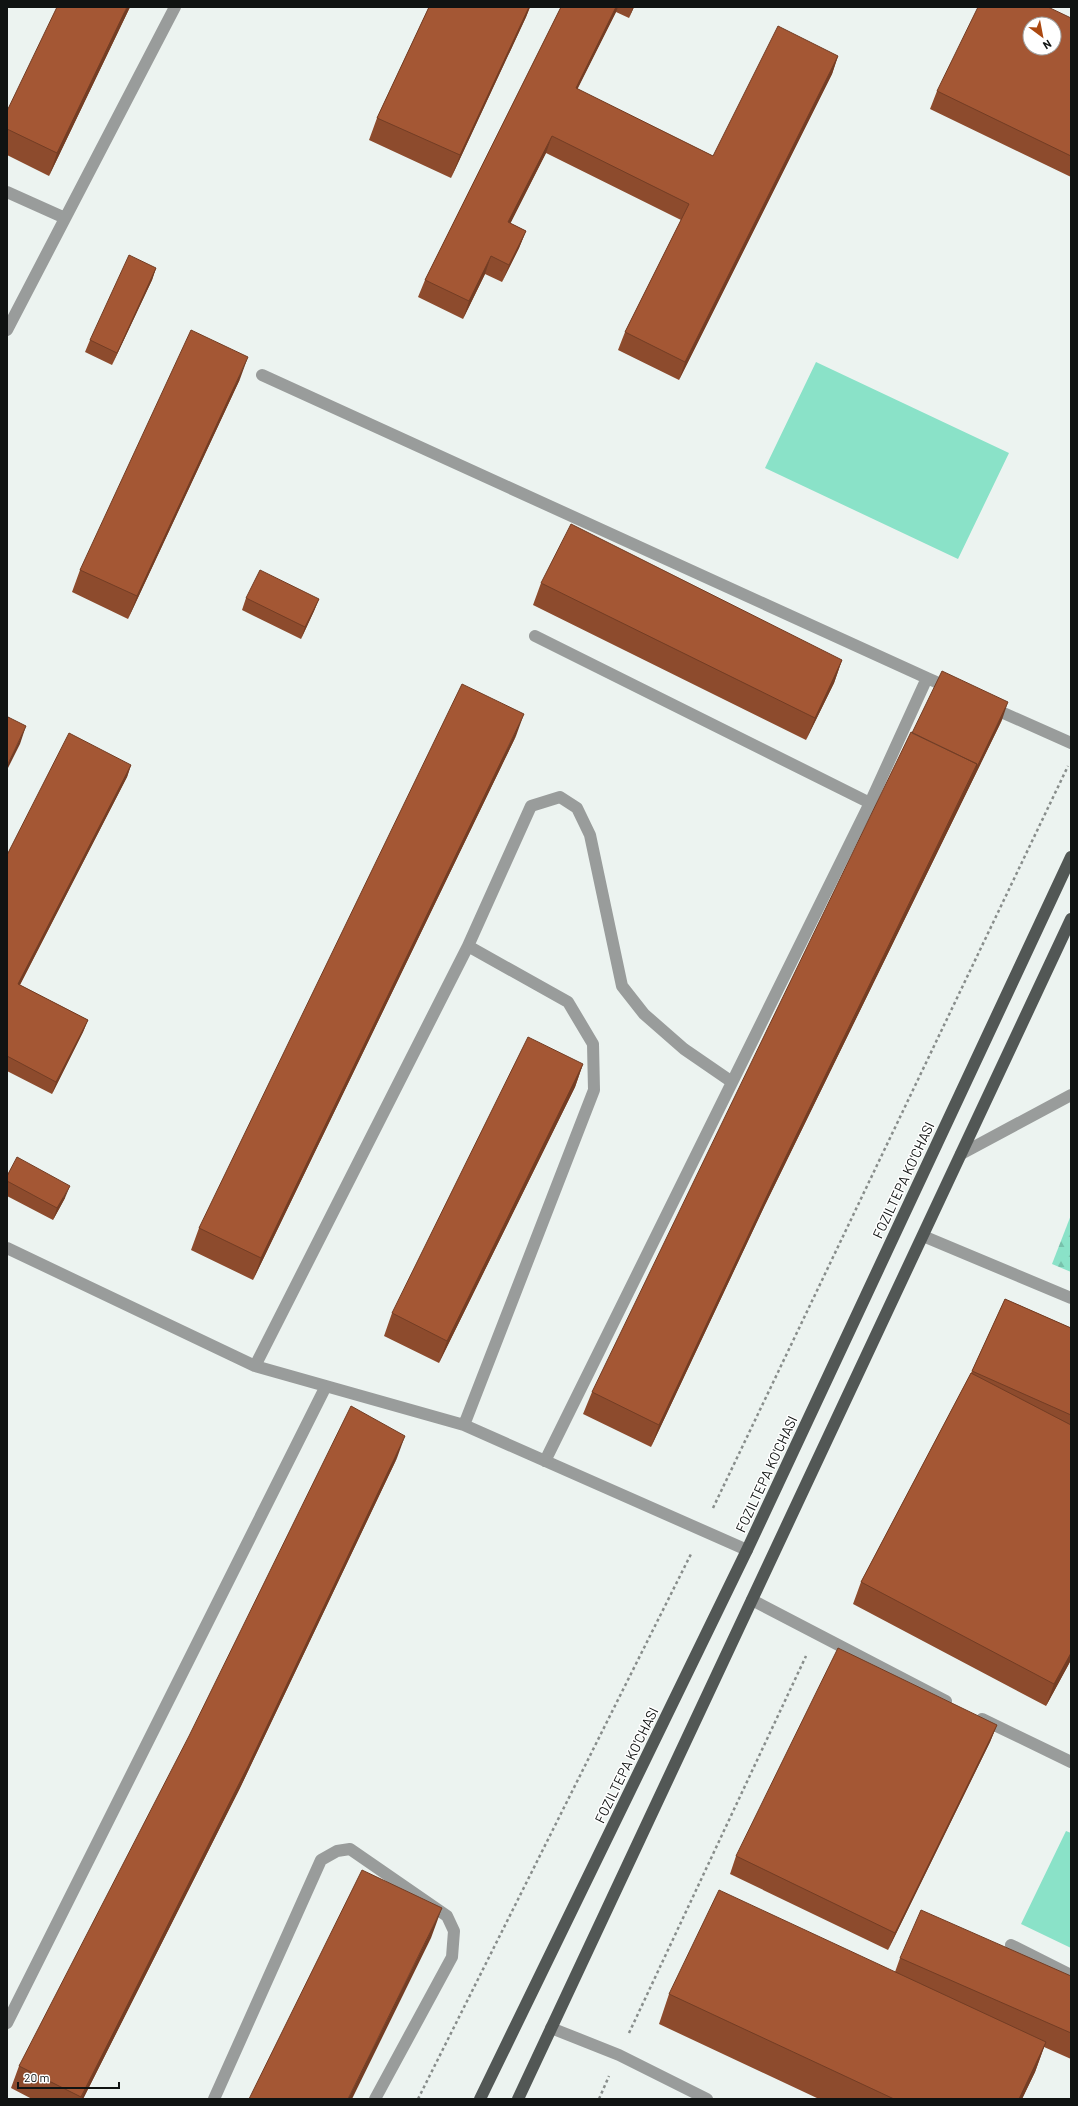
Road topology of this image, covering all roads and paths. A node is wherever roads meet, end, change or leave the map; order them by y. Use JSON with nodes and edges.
{"nodes":[{"id":1,"x":175,"y":7,"type":"edge"},
{"id":2,"x":7,"y":192,"type":"edge"},
{"id":3,"x":65,"y":218,"type":"junction"},
{"id":4,"x":7,"y":330,"type":"edge"},
{"id":5,"x":262,"y":374,"type":"dead end"},
{"id":6,"x":535,"y":636,"type":"dead end"},
{"id":7,"x":927,"y":678,"type":"junction"},
{"id":8,"x":963,"y":694,"type":"edge"},
{"id":9,"x":977,"y":701,"type":"edge"},
{"id":10,"x":1071,"y":744,"type":"edge"},
{"id":11,"x":1071,"y":759,"type":"edge"},
{"id":12,"x":870,"y":803,"type":"junction"},
{"id":13,"x":1071,"y":857,"type":"edge"},
{"id":14,"x":1071,"y":919,"type":"edge"},
{"id":15,"x":468,"y":946,"type":"junction"},
{"id":16,"x":732,"y":1082,"type":"junction"},
{"id":17,"x":1071,"y":1095,"type":"edge"},
{"id":18,"x":961,"y":1154,"type":"junction"},
{"id":19,"x":922,"y":1236,"type":"junction"},
{"id":20,"x":7,"y":1248,"type":"edge"},
{"id":21,"x":1071,"y":1298,"type":"edge"},
{"id":22,"x":255,"y":1366,"type":"junction"},
{"id":23,"x":326,"y":1386,"type":"junction"},
{"id":24,"x":464,"y":1425,"type":"junction"},
{"id":25,"x":545,"y":1461,"type":"junction"},
{"id":26,"x":703,"y":1530,"type":"junction"},
{"id":27,"x":747,"y":1550,"type":"junction"},
{"id":28,"x":752,"y":1600,"type":"junction"},
{"id":29,"x":817,"y":1634,"type":"junction"},
{"id":30,"x":956,"y":1706,"type":"edge"},
{"id":31,"x":970,"y":1713,"type":"edge"},
{"id":32,"x":1071,"y":1762,"type":"edge"},
{"id":33,"x":1011,"y":1945,"type":"dead end"},
{"id":34,"x":1071,"y":1975,"type":"edge"},
{"id":35,"x":7,"y":2023,"type":"edge"},
{"id":36,"x":551,"y":2028,"type":"junction"},
{"id":37,"x":619,"y":2055,"type":"junction"},
{"id":38,"x":214,"y":2099,"type":"edge"},
{"id":39,"x":375,"y":2099,"type":"edge"},
{"id":40,"x":418,"y":2099,"type":"edge"},
{"id":41,"x":480,"y":2099,"type":"edge"},
{"id":42,"x":518,"y":2099,"type":"edge"},
{"id":43,"x":599,"y":2099,"type":"edge"},
{"id":44,"x":707,"y":2099,"type":"edge"}],
"edges":[{"from":1,"to":3,"type":"lane"},
{"from":2,"to":3,"type":"lane"},
{"from":3,"to":4,"type":"lane"},
{"from":5,"to":7,"type":"lane"},
{"from":6,"to":12,"type":"lane"},
{"from":7,"to":8,"type":"lane"},
{"from":7,"to":12,"type":"lane"},
{"from":9,"to":10,"type":"lane"},
{"from":11,"to":26,"type":"path"},
{"from":12,"to":16,"type":"lane"},
{"from":13,"to":27,"type":"main road","name":"FOZILTEPA KO'CHASI"},
{"from":14,"to":18,"type":"main road"},
{"from":15,"to":16,"type":"lane"},
{"from":15,"to":22,"type":"lane"},
{"from":15,"to":24,"type":"lane"},
{"from":16,"to":25,"type":"lane"},
{"from":17,"to":18,"type":"lane"},
{"from":18,"to":19,"type":"main road"},
{"from":19,"to":21,"type":"lane"},
{"from":19,"to":28,"type":"main road"},
{"from":20,"to":22,"type":"lane"},
{"from":22,"to":23,"type":"lane"},
{"from":23,"to":24,"type":"lane"},
{"from":23,"to":35,"type":"lane"},
{"from":24,"to":25,"type":"lane"},
{"from":25,"to":26,"type":"lane"},
{"from":26,"to":27,"type":"lane"},
{"from":26,"to":40,"type":"path"},
{"from":27,"to":41,"type":"main road","name":"FOZILTEPA KO'CHASI"},
{"from":28,"to":29,"type":"lane"},
{"from":28,"to":36,"type":"main road"},
{"from":29,"to":30,"type":"lane"},
{"from":29,"to":37,"type":"path"},
{"from":31,"to":32,"type":"lane"},
{"from":33,"to":34,"type":"lane"},
{"from":36,"to":37,"type":"lane"},
{"from":36,"to":42,"type":"main road"},
{"from":37,"to":43,"type":"path"},
{"from":37,"to":44,"type":"lane"},
{"from":38,"to":39,"type":"lane"}]}
